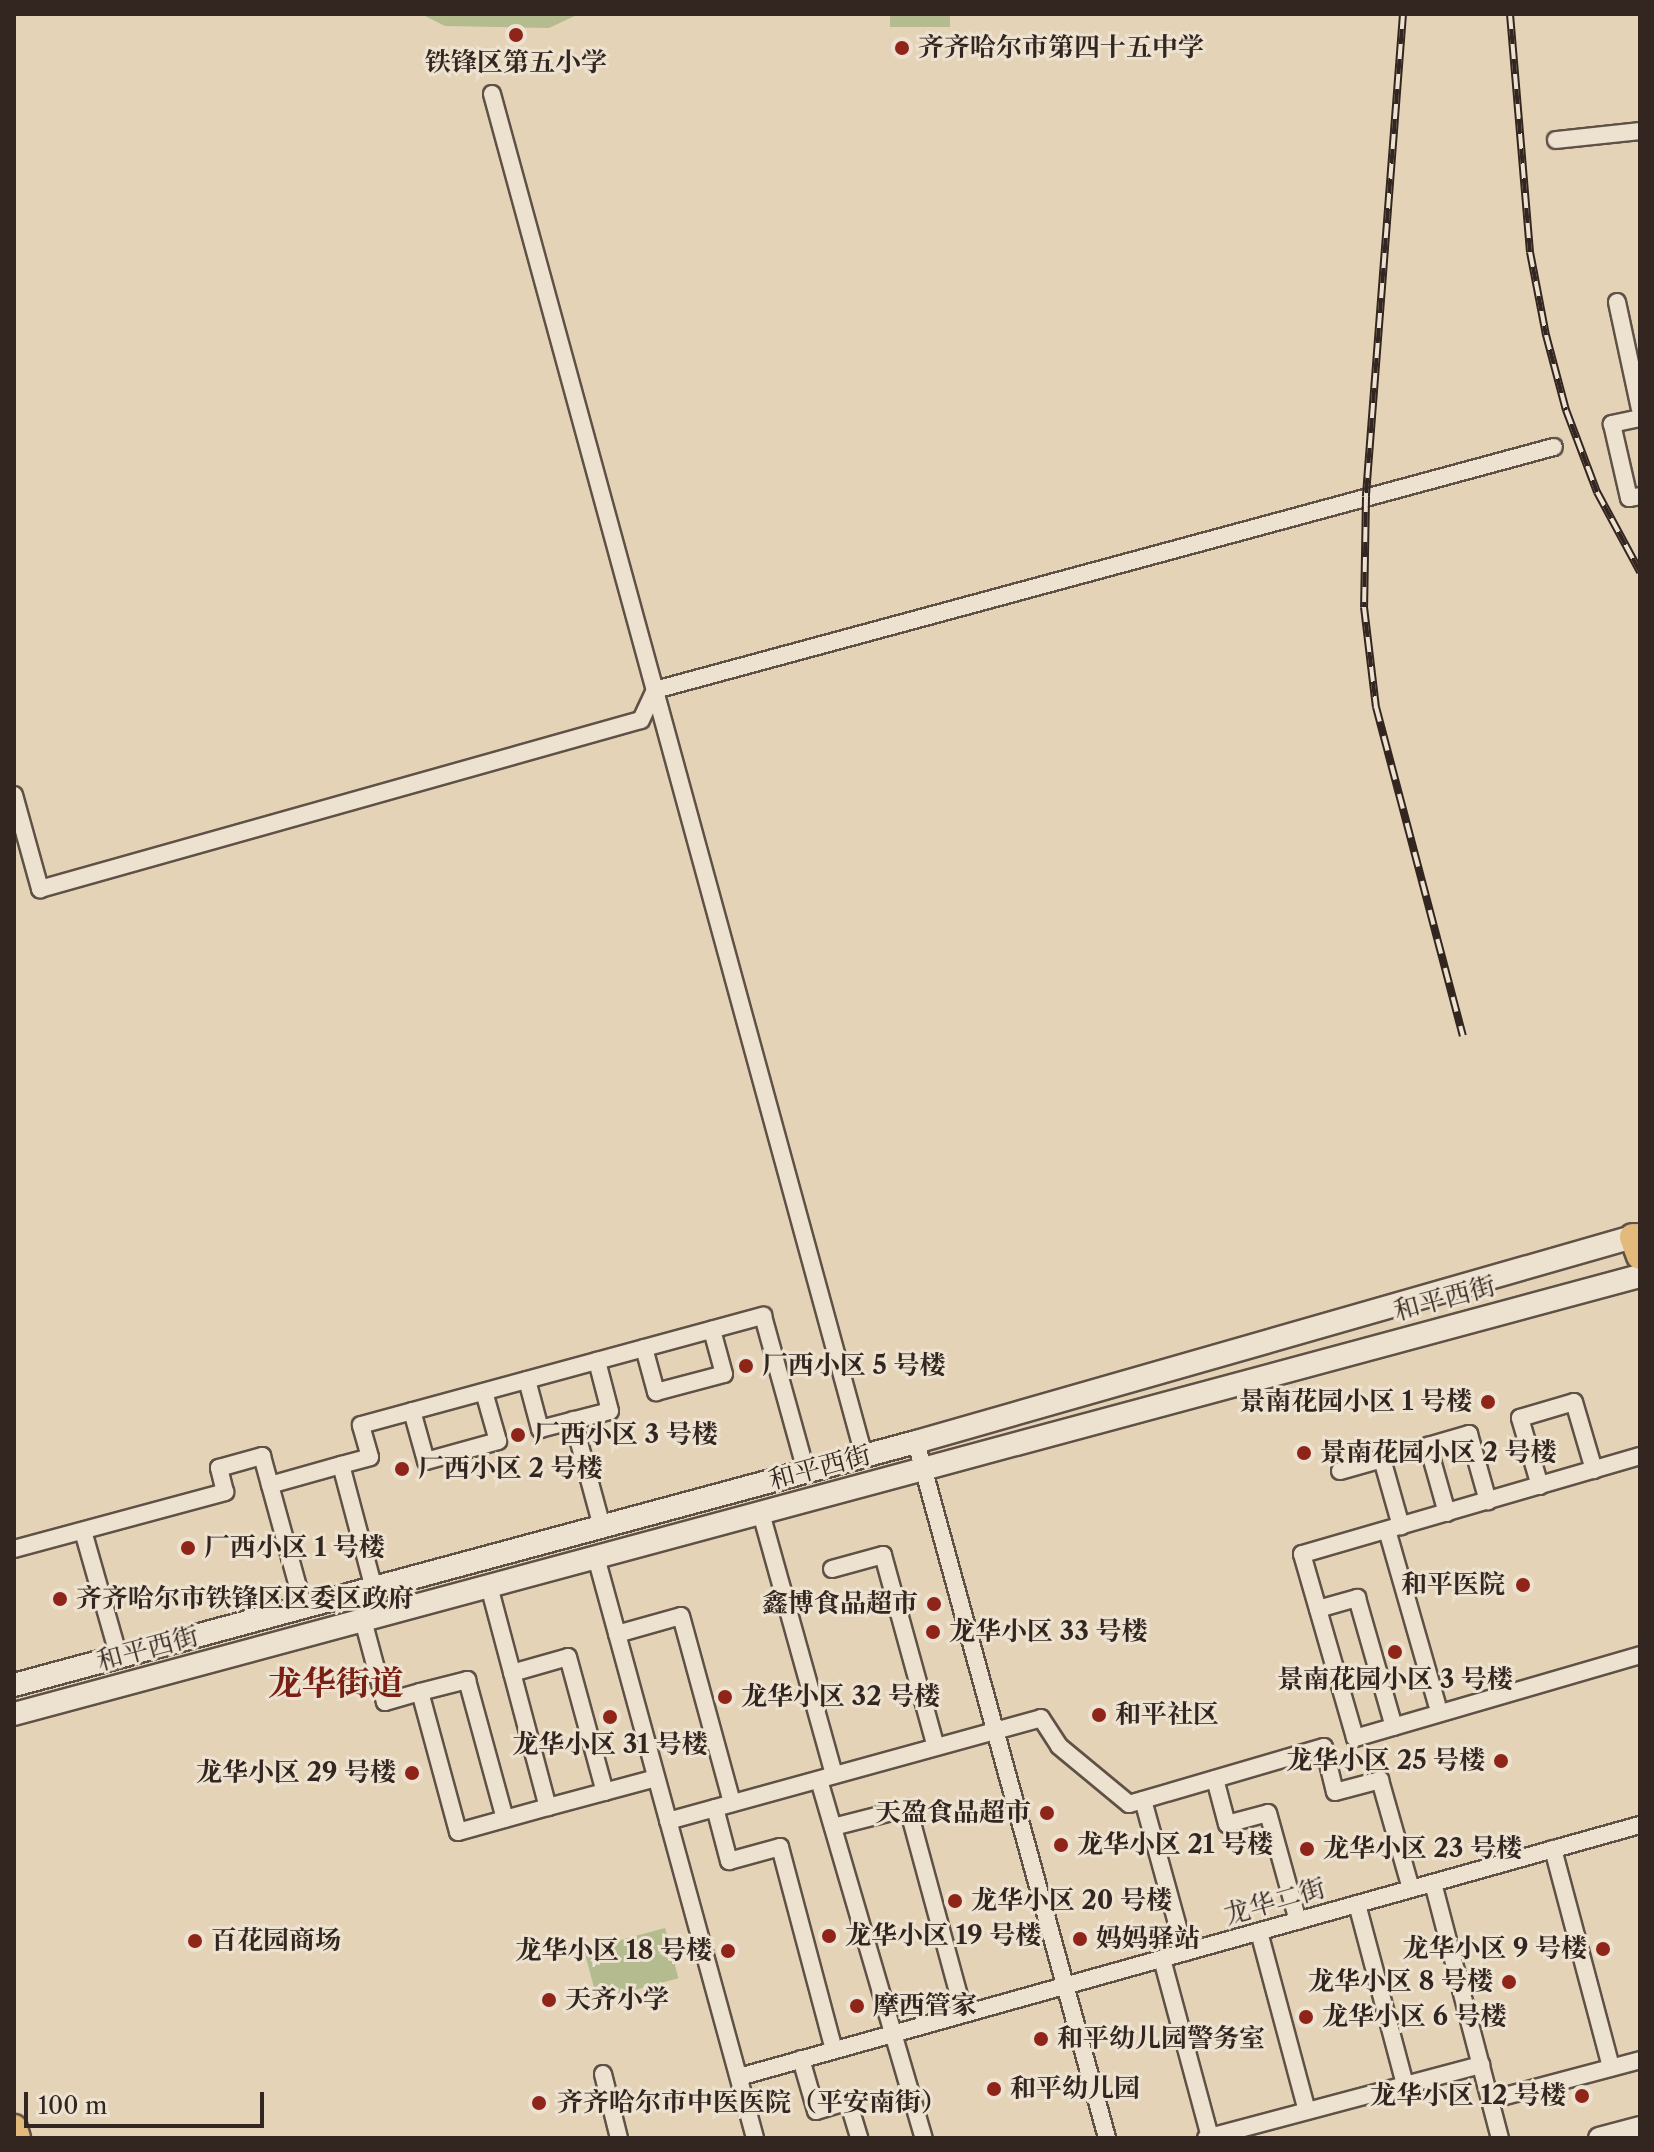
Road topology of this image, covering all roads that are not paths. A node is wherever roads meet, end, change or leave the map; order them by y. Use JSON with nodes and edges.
{"nodes":[{"id":1,"x":492,"y":94,"type":"dead end"},
{"id":2,"x":1640,"y":131,"type":"edge"},
{"id":3,"x":1556,"y":140,"type":"dead end"},
{"id":4,"x":1617,"y":302,"type":"dead end"},
{"id":5,"x":1640,"y":409,"type":"edge"},
{"id":6,"x":1640,"y":418,"type":"edge"},
{"id":7,"x":1554,"y":447,"type":"dead end"},
{"id":8,"x":1640,"y":496,"type":"edge"},
{"id":9,"x":655,"y":690,"type":"junction"},
{"id":10,"x":14,"y":795,"type":"edge"},
{"id":11,"x":16,"y":814,"type":"edge"},
{"id":12,"x":1638,"y":1243,"type":"edge"},
{"id":13,"x":1640,"y":1276,"type":"edge"},
{"id":14,"x":712,"y":1330,"type":"junction"},
{"id":15,"x":644,"y":1348,"type":"junction"},
{"id":16,"x":597,"y":1361,"type":"junction"},
{"id":17,"x":527,"y":1380,"type":"junction"},
{"id":18,"x":484,"y":1392,"type":"junction"},
{"id":19,"x":412,"y":1411,"type":"junction"},
{"id":20,"x":573,"y":1420,"type":"junction"},
{"id":21,"x":916,"y":1442,"type":"junction"},
{"id":22,"x":864,"y":1456,"type":"junction"},
{"id":23,"x":1640,"y":1456,"type":"edge"},
{"id":24,"x":341,"y":1465,"type":"junction"},
{"id":25,"x":923,"y":1469,"type":"junction"},
{"id":26,"x":1594,"y":1470,"type":"junction"},
{"id":27,"x":806,"y":1471,"type":"junction"},
{"id":28,"x":1340,"y":1471,"type":"dead end"},
{"id":29,"x":270,"y":1485,"type":"junction"},
{"id":30,"x":1540,"y":1486,"type":"junction"},
{"id":31,"x":1488,"y":1501,"type":"junction"},
{"id":32,"x":761,"y":1513,"type":"junction"},
{"id":33,"x":1447,"y":1513,"type":"junction"},
{"id":34,"x":602,"y":1527,"type":"junction"},
{"id":35,"x":1394,"y":1528,"type":"junction"},
{"id":36,"x":83,"y":1531,"type":"junction"},
{"id":37,"x":14,"y":1549,"type":"edge"},
{"id":38,"x":596,"y":1557,"type":"junction"},
{"id":39,"x":832,"y":1569,"type":"dead end"},
{"id":40,"x":489,"y":1586,"type":"junction"},
{"id":41,"x":374,"y":1589,"type":"junction"},
{"id":42,"x":304,"y":1608,"type":"junction"},
{"id":43,"x":1318,"y":1609,"type":"junction"},
{"id":44,"x":363,"y":1620,"type":"junction"},
{"id":45,"x":617,"y":1634,"type":"junction"},
{"id":46,"x":1640,"y":1655,"type":"edge"},
{"id":47,"x":119,"y":1657,"type":"junction"},
{"id":48,"x":512,"y":1673,"type":"junction"},
{"id":49,"x":14,"y":1685,"type":"edge"},
{"id":50,"x":420,"y":1692,"type":"junction"},
{"id":51,"x":1437,"y":1704,"type":"dead end"},
{"id":52,"x":14,"y":1714,"type":"edge"},
{"id":53,"x":1394,"y":1727,"type":"junction"},
{"id":54,"x":995,"y":1731,"type":"junction"},
{"id":55,"x":936,"y":1747,"type":"junction"},
{"id":56,"x":656,"y":1778,"type":"junction"},
{"id":57,"x":826,"y":1778,"type":"junction"},
{"id":58,"x":1215,"y":1779,"type":"junction"},
{"id":59,"x":605,"y":1792,"type":"junction"},
{"id":60,"x":1143,"y":1800,"type":"junction"},
{"id":61,"x":732,"y":1803,"type":"junction"},
{"id":62,"x":548,"y":1807,"type":"junction"},
{"id":63,"x":715,"y":1808,"type":"junction"},
{"id":64,"x":505,"y":1819,"type":"junction"},
{"id":65,"x":668,"y":1821,"type":"junction"},
{"id":66,"x":1640,"y":1825,"type":"edge"},
{"id":67,"x":833,"y":1827,"type":"junction"},
{"id":68,"x":1553,"y":1849,"type":"junction"},
{"id":69,"x":1433,"y":1883,"type":"junction"},
{"id":70,"x":1411,"y":1889,"type":"junction"},
{"id":71,"x":1357,"y":1904,"type":"junction"},
{"id":72,"x":1298,"y":1921,"type":"junction"},
{"id":73,"x":1259,"y":1932,"type":"junction"},
{"id":74,"x":1185,"y":1952,"type":"junction"},
{"id":75,"x":1162,"y":1959,"type":"junction"},
{"id":76,"x":1065,"y":1986,"type":"junction"},
{"id":77,"x":964,"y":2014,"type":"junction"},
{"id":78,"x":894,"y":2033,"type":"junction"},
{"id":79,"x":834,"y":2050,"type":"junction"},
{"id":80,"x":801,"y":2059,"type":"junction"},
{"id":81,"x":1640,"y":2060,"type":"edge"},
{"id":82,"x":1481,"y":2065,"type":"junction"},
{"id":83,"x":1611,"y":2067,"type":"junction"},
{"id":84,"x":603,"y":2074,"type":"dead end"},
{"id":85,"x":739,"y":2077,"type":"junction"},
{"id":86,"x":1405,"y":2085,"type":"junction"},
{"id":87,"x":1490,"y":2100,"type":"junction"},
{"id":88,"x":1307,"y":2111,"type":"junction"},
{"id":89,"x":1640,"y":2127,"type":"edge"},
{"id":90,"x":14,"y":2128,"type":"edge"},
{"id":91,"x":750,"y":2137,"type":"edge"},
{"id":92,"x":17,"y":2138,"type":"edge"},
{"id":93,"x":619,"y":2138,"type":"edge"},
{"id":94,"x":859,"y":2138,"type":"edge"},
{"id":95,"x":924,"y":2138,"type":"edge"},
{"id":96,"x":1107,"y":2138,"type":"edge"},
{"id":97,"x":1208,"y":2138,"type":"edge"},
{"id":98,"x":1500,"y":2138,"type":"edge"},
{"id":99,"x":1599,"y":2138,"type":"edge"}],
"edges":[{"from":1,"to":9,"type":"street"},
{"from":2,"to":3,"type":"street"},
{"from":4,"to":5,"type":"street"},
{"from":6,"to":8,"type":"street"},
{"from":7,"to":9,"type":"street"},
{"from":9,"to":11,"type":"street"},
{"from":9,"to":22,"type":"street"},
{"from":10,"to":11,"type":"street"},
{"from":12,"to":21,"type":"main road","name":"和平西街"},
{"from":13,"to":25,"type":"main road","name":"和平西街"},
{"from":14,"to":15,"type":"street"},
{"from":14,"to":15,"type":"street"},
{"from":14,"to":27,"type":"street"},
{"from":15,"to":16,"type":"street"},
{"from":16,"to":17,"type":"street"},
{"from":16,"to":20,"type":"street"},
{"from":17,"to":18,"type":"street"},
{"from":17,"to":20,"type":"street"},
{"from":18,"to":19,"type":"street"},
{"from":18,"to":19,"type":"street"},
{"from":19,"to":24,"type":"street"},
{"from":20,"to":34,"type":"street"},
{"from":21,"to":22,"type":"main road","name":"和平西街"},
{"from":21,"to":25,"type":"street"},
{"from":22,"to":27,"type":"main road","name":"和平西街"},
{"from":23,"to":26,"type":"street"},
{"from":24,"to":29,"type":"street"},
{"from":24,"to":41,"type":"street"},
{"from":25,"to":32,"type":"main road","name":"和平西街"},
{"from":25,"to":54,"type":"street"},
{"from":26,"to":30,"type":"street"},
{"from":26,"to":30,"type":"street"},
{"from":27,"to":34,"type":"main road","name":"和平西街"},
{"from":28,"to":35,"type":"street"},
{"from":29,"to":36,"type":"street"},
{"from":29,"to":42,"type":"street"},
{"from":30,"to":31,"type":"street"},
{"from":31,"to":33,"type":"street"},
{"from":31,"to":33,"type":"street"},
{"from":32,"to":38,"type":"main road","name":"和平西街"},
{"from":32,"to":57,"type":"street"},
{"from":33,"to":35,"type":"street"},
{"from":34,"to":41,"type":"main road","name":"和平西街"},
{"from":35,"to":43,"type":"street"},
{"from":35,"to":51,"type":"street"},
{"from":36,"to":37,"type":"street"},
{"from":36,"to":47,"type":"street"},
{"from":38,"to":40,"type":"main road","name":"和平西街"},
{"from":38,"to":45,"type":"street"},
{"from":39,"to":55,"type":"street"},
{"from":40,"to":44,"type":"main road","name":"和平西街"},
{"from":40,"to":48,"type":"street"},
{"from":41,"to":42,"type":"main road","name":"和平西街"},
{"from":42,"to":47,"type":"main road","name":"和平西街"},
{"from":43,"to":53,"type":"street"},
{"from":43,"to":53,"type":"street"},
{"from":44,"to":50,"type":"street"},
{"from":44,"to":52,"type":"main road","name":"和平西街"},
{"from":45,"to":56,"type":"street"},
{"from":45,"to":61,"type":"street"},
{"from":46,"to":53,"type":"street"},
{"from":47,"to":49,"type":"main road","name":"和平西街"},
{"from":48,"to":59,"type":"street"},
{"from":48,"to":62,"type":"street"},
{"from":50,"to":64,"type":"street"},
{"from":50,"to":64,"type":"street"},
{"from":54,"to":55,"type":"street"},
{"from":54,"to":60,"type":"street"},
{"from":54,"to":76,"type":"street"},
{"from":55,"to":57,"type":"street"},
{"from":56,"to":59,"type":"street"},
{"from":56,"to":65,"type":"street"},
{"from":57,"to":61,"type":"street"},
{"from":57,"to":67,"type":"street"},
{"from":58,"to":60,"type":"street"},
{"from":58,"to":70,"type":"street"},
{"from":58,"to":72,"type":"street"},
{"from":59,"to":62,"type":"street"},
{"from":60,"to":74,"type":"street"},
{"from":61,"to":63,"type":"street"},
{"from":62,"to":64,"type":"street"},
{"from":63,"to":65,"type":"street"},
{"from":63,"to":79,"type":"street"},
{"from":65,"to":85,"type":"street"},
{"from":66,"to":68,"type":"street","name":"龙华二街"},
{"from":67,"to":77,"type":"street"},
{"from":67,"to":78,"type":"street"},
{"from":68,"to":69,"type":"street","name":"龙华二街"},
{"from":68,"to":83,"type":"street"},
{"from":69,"to":70,"type":"street","name":"龙华二街"},
{"from":69,"to":82,"type":"street"},
{"from":70,"to":71,"type":"street","name":"龙华二街"},
{"from":71,"to":72,"type":"street","name":"龙华二街"},
{"from":71,"to":86,"type":"street"},
{"from":72,"to":73,"type":"street","name":"龙华二街"},
{"from":73,"to":74,"type":"street","name":"龙华二街"},
{"from":73,"to":88,"type":"street"},
{"from":74,"to":75,"type":"street","name":"龙华二街"},
{"from":75,"to":76,"type":"street","name":"龙华二街"},
{"from":75,"to":97,"type":"street"},
{"from":76,"to":77,"type":"street","name":"龙华二街"},
{"from":76,"to":96,"type":"street"},
{"from":77,"to":78,"type":"street","name":"龙华二街"},
{"from":78,"to":79,"type":"street","name":"龙华二街"},
{"from":78,"to":95,"type":"street"},
{"from":79,"to":80,"type":"street","name":"龙华二街"},
{"from":80,"to":85,"type":"street","name":"龙华二街"},
{"from":80,"to":94,"type":"street"},
{"from":81,"to":83,"type":"street"},
{"from":82,"to":86,"type":"street"},
{"from":82,"to":87,"type":"street"},
{"from":83,"to":87,"type":"street"},
{"from":84,"to":93,"type":"street"},
{"from":85,"to":91,"type":"street"},
{"from":86,"to":88,"type":"street"},
{"from":87,"to":98,"type":"street"},
{"from":88,"to":97,"type":"street"},
{"from":89,"to":99,"type":"street"},
{"from":90,"to":92,"type":"main road"}]}
